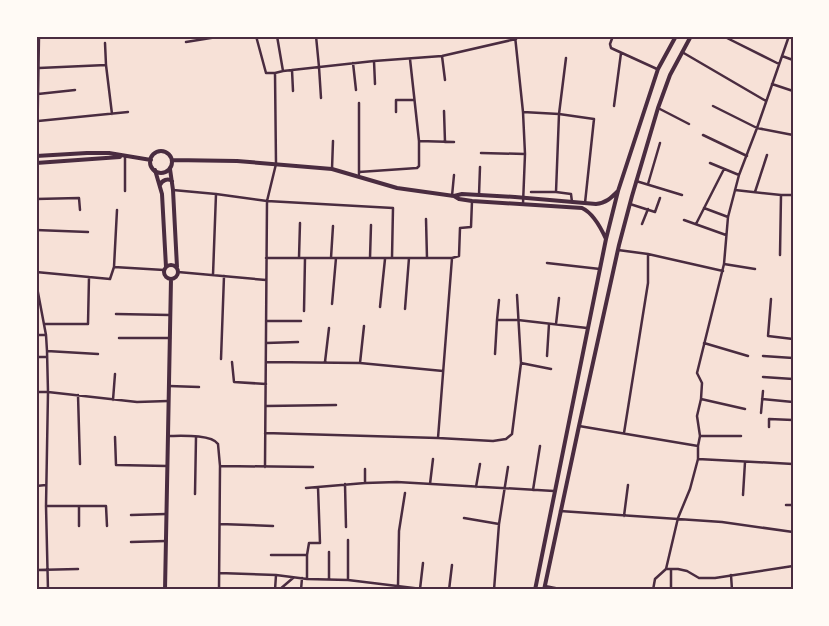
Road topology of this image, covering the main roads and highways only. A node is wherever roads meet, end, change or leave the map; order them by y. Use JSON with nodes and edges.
{"nodes":[{"id":1,"x":676,"y":36,"type":"edge"},
{"id":2,"x":691,"y":36,"type":"edge"},
{"id":3,"x":37,"y":156,"type":"edge"},
{"id":4,"x":125,"y":156,"type":"junction"},
{"id":5,"x":151,"y":160,"type":"junction"},
{"id":6,"x":172,"y":160,"type":"junction"},
{"id":7,"x":36,"y":163,"type":"edge"},
{"id":8,"x":170,"y":169,"type":"junction"},
{"id":9,"x":155,"y":170,"type":"junction"},
{"id":10,"x":172,"y":181,"type":"junction"},
{"id":11,"x":160,"y":185,"type":"junction"},
{"id":12,"x":618,"y":192,"type":"junction"},
{"id":13,"x":453,"y":196,"type":"junction"},
{"id":14,"x":606,"y":239,"type":"junction"},
{"id":15,"x":165,"y":269,"type":"junction"},
{"id":16,"x":178,"y":269,"type":"junction"},
{"id":17,"x":171,"y":279,"type":"junction"},
{"id":18,"x":563,"y":457,"type":"junction"},
{"id":19,"x":572,"y":459,"type":"junction"},
{"id":20,"x":544,"y":588,"type":"edge"},
{"id":21,"x":165,"y":590,"type":"edge"},
{"id":22,"x":535,"y":590,"type":"edge"}],
"edges":[{"from":1,"to":12,"type":"main road"},
{"from":2,"to":19,"type":"main road"},
{"from":3,"to":4,"type":"main road"},
{"from":4,"to":5,"type":"main road"},
{"from":4,"to":7,"type":"main road"},
{"from":5,"to":6,"type":"main road"},
{"from":5,"to":9,"type":"main road"},
{"from":6,"to":8,"type":"main road"},
{"from":6,"to":13,"type":"main road"},
{"from":8,"to":9,"type":"main road"},
{"from":8,"to":10,"type":"main road"},
{"from":9,"to":11,"type":"main road"},
{"from":10,"to":11,"type":"main road"},
{"from":10,"to":16,"type":"main road"},
{"from":11,"to":15,"type":"main road"},
{"from":12,"to":13,"type":"main road"},
{"from":12,"to":14,"type":"main road"},
{"from":13,"to":14,"type":"main road"},
{"from":14,"to":18,"type":"main road"},
{"from":15,"to":16,"type":"main road"},
{"from":15,"to":17,"type":"main road"},
{"from":16,"to":17,"type":"main road"},
{"from":17,"to":21,"type":"main road"},
{"from":18,"to":19,"type":"main road"},
{"from":18,"to":22,"type":"main road"},
{"from":19,"to":20,"type":"main road"}]}
